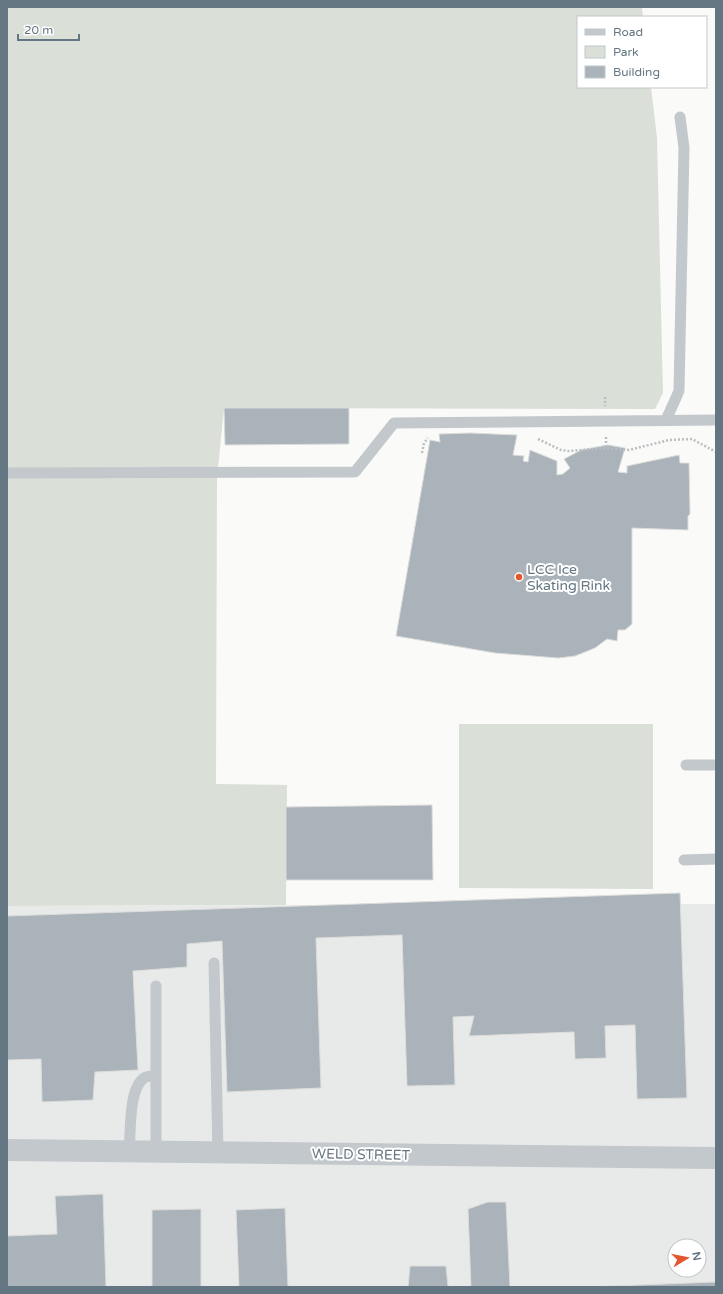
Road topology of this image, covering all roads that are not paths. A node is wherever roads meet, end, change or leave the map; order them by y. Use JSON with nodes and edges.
{"nodes":[{"id":1,"x":680,"y":117,"type":"dead end"},
{"id":2,"x":666,"y":420,"type":"junction"},
{"id":3,"x":716,"y":420,"type":"edge"},
{"id":4,"x":7,"y":473,"type":"edge"},
{"id":5,"x":686,"y":765,"type":"dead end"},
{"id":6,"x":716,"y":765,"type":"edge"},
{"id":7,"x":716,"y":858,"type":"edge"},
{"id":8,"x":684,"y":860,"type":"dead end"},
{"id":9,"x":214,"y":963,"type":"dead end"},
{"id":10,"x":156,"y":986,"type":"dead end"},
{"id":11,"x":156,"y":1075,"type":"junction"},
{"id":12,"x":7,"y":1150,"type":"edge"},
{"id":13,"x":130,"y":1152,"type":"junction"},
{"id":14,"x":156,"y":1152,"type":"junction"},
{"id":15,"x":218,"y":1153,"type":"junction"},
{"id":16,"x":716,"y":1158,"type":"edge"}],
"edges":[{"from":1,"to":2,"type":"lane"},
{"from":2,"to":3,"type":"lane"},
{"from":2,"to":4,"type":"lane"},
{"from":5,"to":6,"type":"lane"},
{"from":7,"to":8,"type":"lane"},
{"from":9,"to":15,"type":"lane"},
{"from":10,"to":11,"type":"lane"},
{"from":11,"to":13,"type":"lane"},
{"from":11,"to":14,"type":"lane"},
{"from":12,"to":13,"type":"street","name":"WELD STREET"},
{"from":13,"to":14,"type":"street","name":"WELD STREET"},
{"from":14,"to":15,"type":"street","name":"WELD STREET"},
{"from":15,"to":16,"type":"street","name":"WELD STREET"}]}
